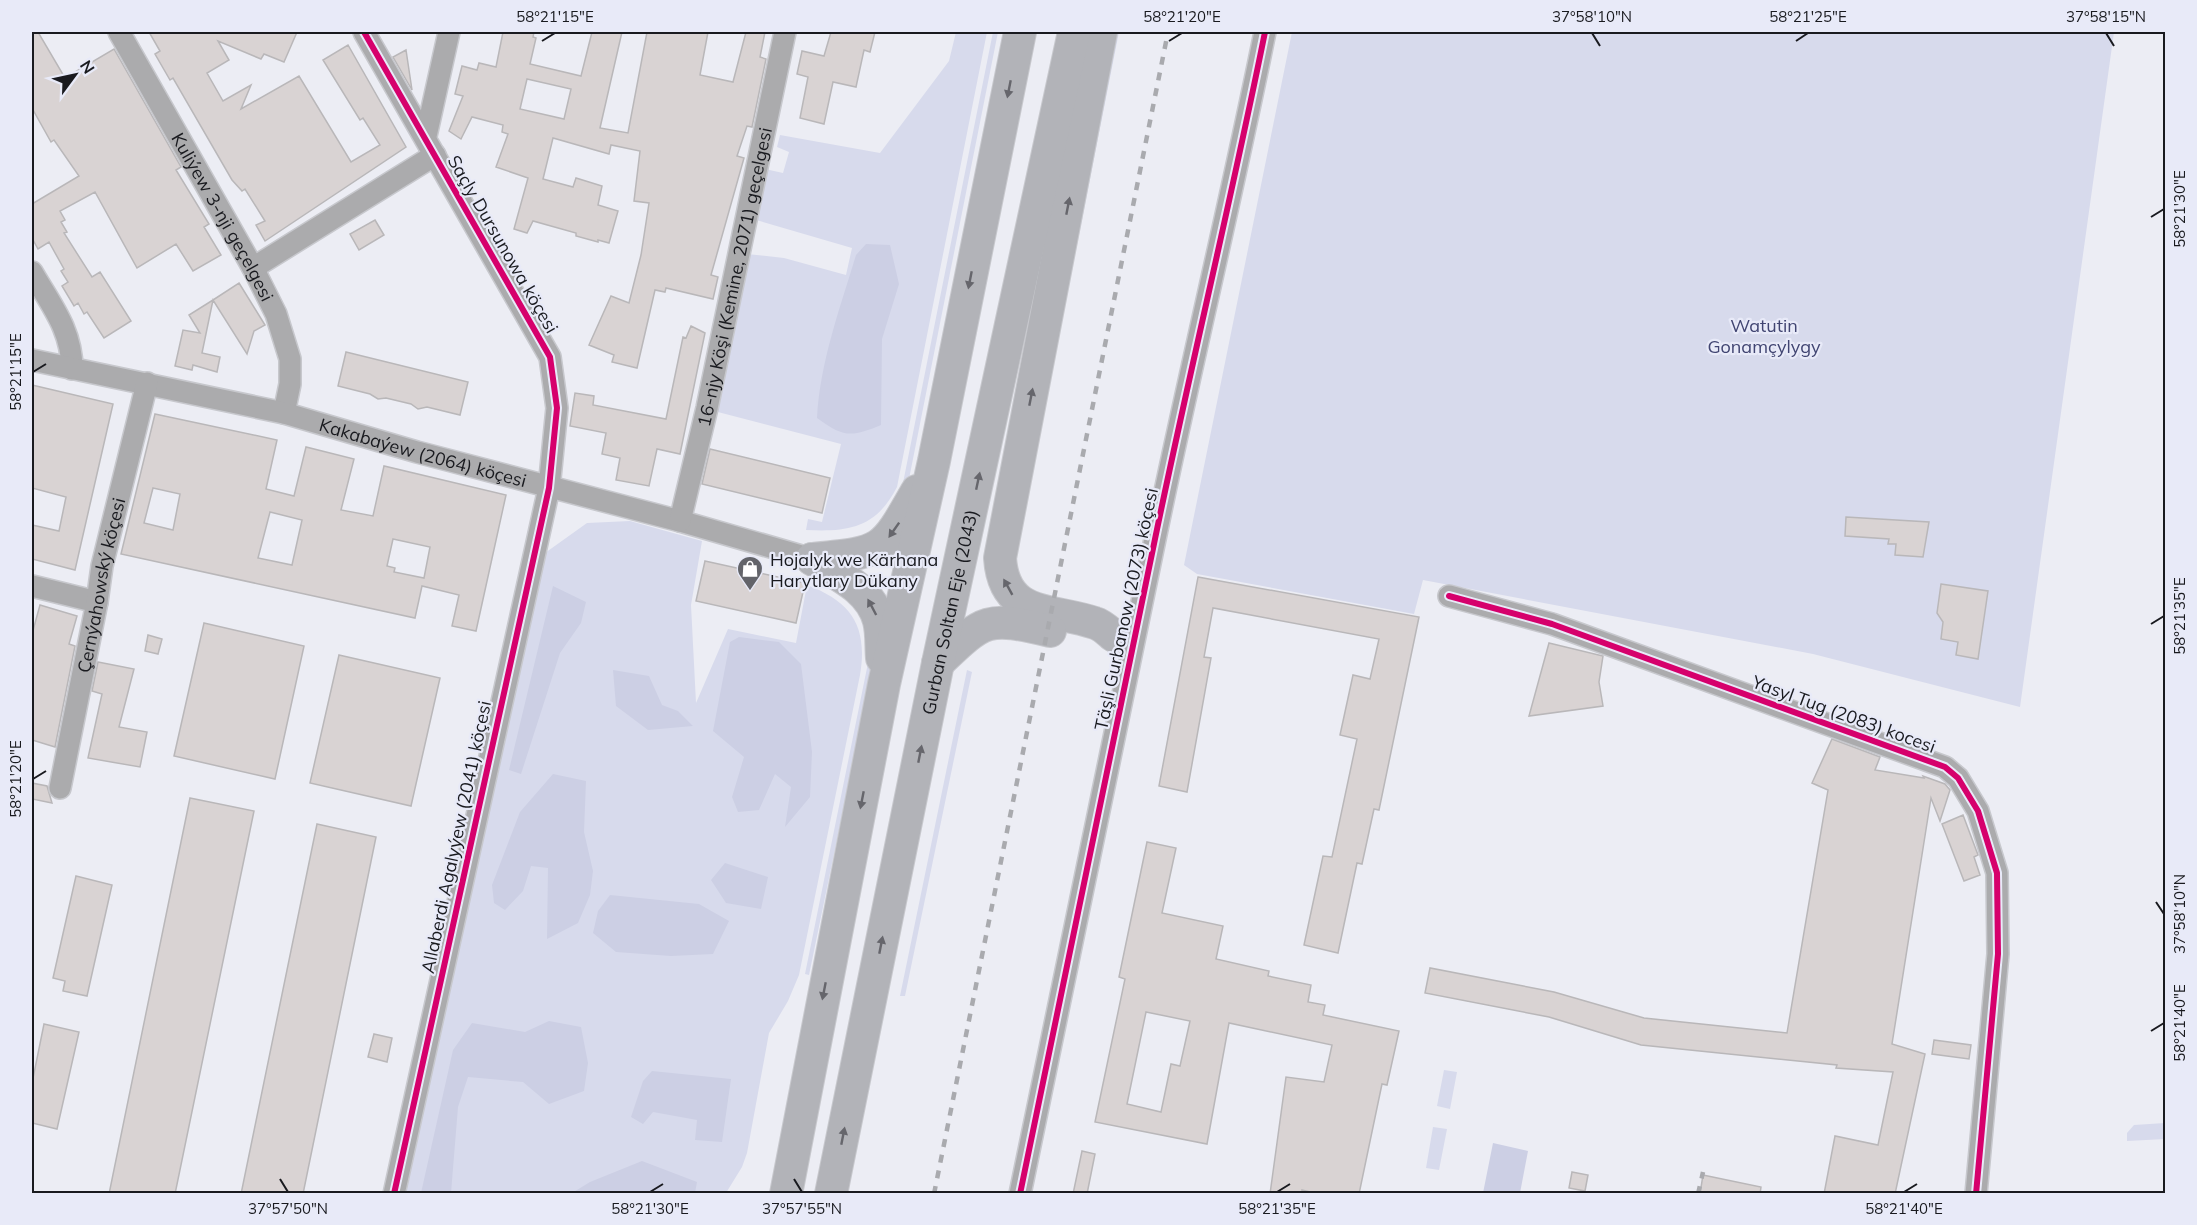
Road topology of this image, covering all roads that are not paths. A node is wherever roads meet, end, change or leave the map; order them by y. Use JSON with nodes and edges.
{"nodes":[{"id":1,"x":119,"y":32,"type":"edge"},
{"id":2,"x":364,"y":32,"type":"edge"},
{"id":3,"x":449,"y":32,"type":"edge"},
{"id":4,"x":785,"y":32,"type":"edge"},
{"id":5,"x":1020,"y":32,"type":"edge"},
{"id":6,"x":1074,"y":32,"type":"edge"},
{"id":7,"x":1101,"y":32,"type":"edge"},
{"id":8,"x":1265,"y":32,"type":"edge"},
{"id":9,"x":426,"y":136,"type":"junction"},
{"id":10,"x":435,"y":155,"type":"junction"},
{"id":11,"x":253,"y":268,"type":"junction"},
{"id":12,"x":32,"y":272,"type":"edge"},
{"id":13,"x":32,"y":360,"type":"edge"},
{"id":14,"x":72,"y":369,"type":"junction"},
{"id":15,"x":147,"y":383,"type":"junction"},
{"id":16,"x":284,"y":413,"type":"junction"},
{"id":17,"x":934,"y":461,"type":"junction"},
{"id":18,"x":549,"y":488,"type":"junction"},
{"id":19,"x":680,"y":521,"type":"junction"},
{"id":20,"x":812,"y":559,"type":"junction"},
{"id":21,"x":32,"y":586,"type":"edge"},
{"id":22,"x":1449,"y":596,"type":"dead end"},
{"id":23,"x":97,"y":602,"type":"junction"},
{"id":24,"x":1125,"y":639,"type":"junction"},
{"id":25,"x":939,"y":663,"type":"junction"},
{"id":26,"x":884,"y":684,"type":"junction"},
{"id":27,"x":60,"y":788,"type":"dead end"},
{"id":28,"x":394,"y":1194,"type":"edge"},
{"id":29,"x":786,"y":1194,"type":"edge"},
{"id":30,"x":831,"y":1194,"type":"edge"},
{"id":31,"x":1020,"y":1194,"type":"edge"},
{"id":32,"x":1976,"y":1194,"type":"edge"}],
"edges":[{"from":1,"to":11,"type":"street","name":"Kuliýew 3-nji geçelgesi"},
{"from":2,"to":9,"type":"street","name":"Saçly Dursunowa köçesi"},
{"from":3,"to":9,"type":"street"},
{"from":4,"to":19,"type":"street","name":"16-njy Köşi (Kemine, 2071) geçelgesi"},
{"from":5,"to":17,"type":"highway","one_way":true},
{"from":25,"to":6,"type":"highway","name":"Gurban Soltan Eje (2043)","one_way":true},
{"from":24,"to":7,"type":"highway","one_way":true},
{"from":8,"to":24,"type":"street","name":"Täşli Gurbanow (2073) köçesi"},
{"from":9,"to":10,"type":"street","name":"Saçly Dursunowa köçesi"},
{"from":10,"to":11,"type":"street"},
{"from":10,"to":18,"type":"street","name":"Saçly Dursunowa köçesi"},
{"from":11,"to":16,"type":"street","name":"Kuliýew 3-nji geçelgesi"},
{"from":12,"to":14,"type":"street"},
{"from":13,"to":14,"type":"street","name":"Kakabaýew (2064) köçesi"},
{"from":14,"to":15,"type":"street","name":"Kakabaýew (2064) köçesi"},
{"from":15,"to":16,"type":"street","name":"Kakabaýew (2064) köçesi"},
{"from":15,"to":23,"type":"street","name":"Çernýahowský köçesi"},
{"from":16,"to":18,"type":"street","name":"Kakabaýew (2064) köçesi"},
{"from":17,"to":20,"type":"highway","one_way":true},
{"from":17,"to":26,"type":"highway"},
{"from":18,"to":19,"type":"street","name":"Kakabaýew (2064) köçesi"},
{"from":18,"to":28,"type":"street","name":"Allaberdi Agalyýew (2041) köçesi"},
{"from":19,"to":20,"type":"street","name":"Kakabaýew (2064) köçesi"},
{"from":26,"to":20,"type":"highway","one_way":true},
{"from":21,"to":23,"type":"street"},
{"from":22,"to":32,"type":"street","name":"Yasyl Tug (2083) kocesi"},
{"from":23,"to":27,"type":"street","name":"Çernýahowský köçesi"},
{"from":24,"to":25,"type":"highway"},
{"from":24,"to":31,"type":"street","name":"Täşli Gurbanow (2073) köçesi"},
{"from":30,"to":25,"type":"highway","name":"Gurban Soltan Eje (2043)","one_way":true},
{"from":26,"to":29,"type":"highway","one_way":true}]}
